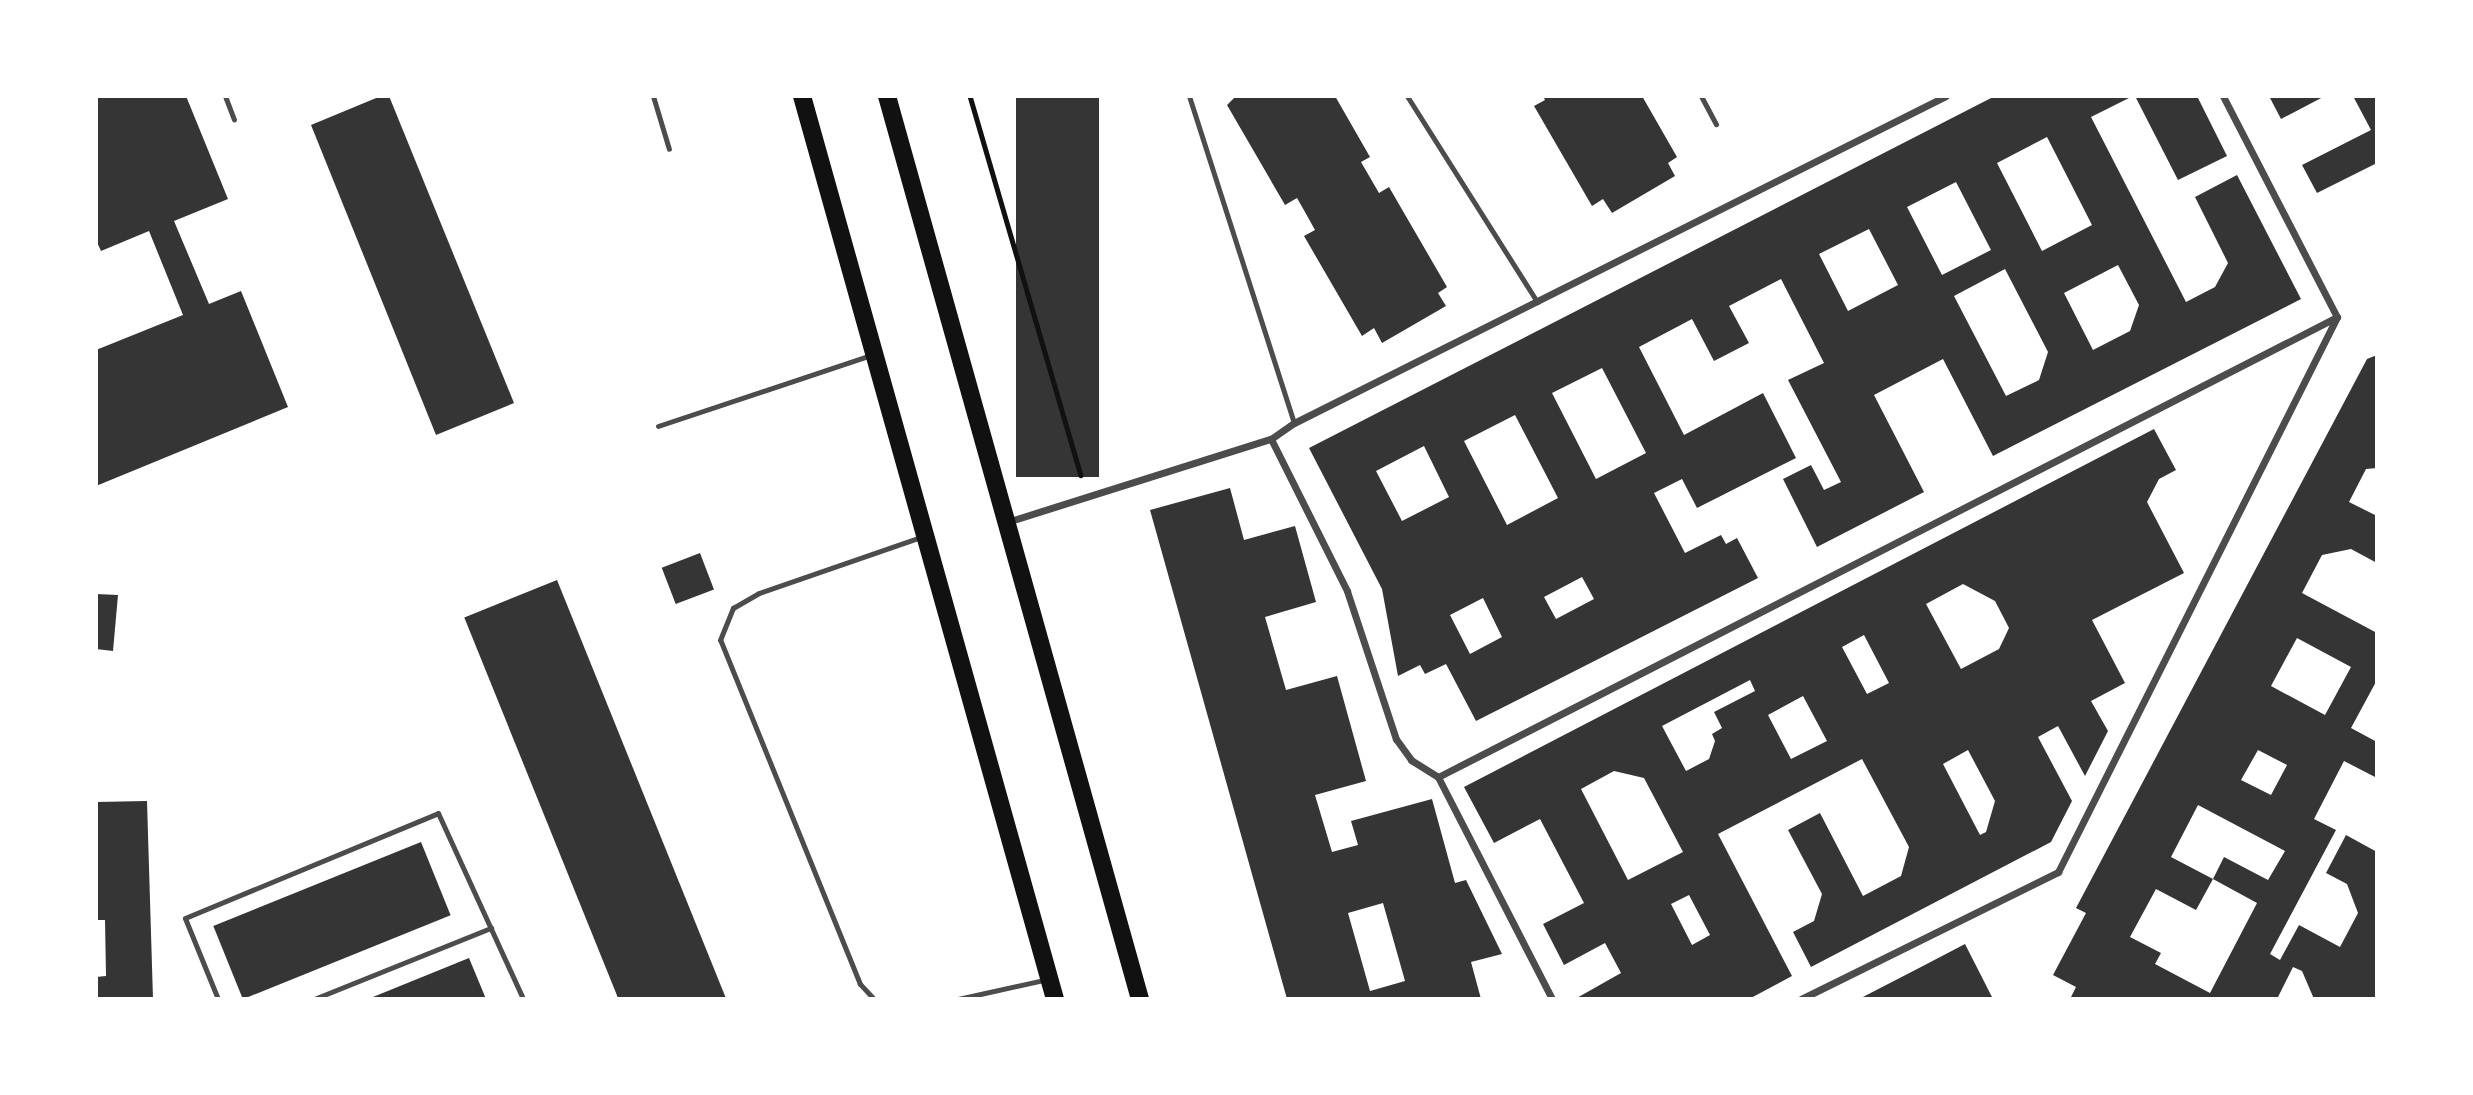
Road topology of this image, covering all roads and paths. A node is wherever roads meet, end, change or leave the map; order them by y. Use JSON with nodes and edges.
{"nodes":[{"id":1,"x":225,"y":96,"type":"edge"},
{"id":2,"x":653,"y":96,"type":"edge"},
{"id":3,"x":802,"y":96,"type":"edge"},
{"id":4,"x":887,"y":96,"type":"edge"},
{"id":5,"x":970,"y":96,"type":"edge"},
{"id":6,"x":1189,"y":96,"type":"edge"},
{"id":7,"x":1407,"y":96,"type":"edge"},
{"id":8,"x":1700,"y":96,"type":"edge"},
{"id":9,"x":1946,"y":96,"type":"edge"},
{"id":10,"x":2223,"y":96,"type":"edge"},
{"id":11,"x":234,"y":119,"type":"dead end"},
{"id":12,"x":1716,"y":124,"type":"dead end"},
{"id":13,"x":669,"y":149,"type":"dead end"},
{"id":14,"x":1537,"y":302,"type":"junction"},
{"id":15,"x":2337,"y":317,"type":"junction"},
{"id":16,"x":875,"y":353,"type":"junction"},
{"id":17,"x":1294,"y":423,"type":"junction"},
{"id":18,"x":658,"y":426,"type":"dead end"},
{"id":19,"x":1271,"y":439,"type":"junction"},
{"id":20,"x":1087,"y":496,"type":"junction"},
{"id":21,"x":1003,"y":523,"type":"junction"},
{"id":22,"x":927,"y":534,"type":"junction"},
{"id":23,"x":1438,"y":777,"type":"junction"},
{"id":24,"x":491,"y":928,"type":"junction"},
{"id":25,"x":1050,"y":979,"type":"junction"},
{"id":26,"x":218,"y":999,"type":"edge"},
{"id":27,"x":314,"y":999,"type":"edge"},
{"id":28,"x":523,"y":999,"type":"edge"},
{"id":29,"x":874,"y":999,"type":"edge"},
{"id":30,"x":958,"y":999,"type":"edge"},
{"id":31,"x":1055,"y":999,"type":"edge"},
{"id":32,"x":1140,"y":999,"type":"edge"},
{"id":33,"x":1552,"y":999,"type":"edge"},
{"id":34,"x":1801,"y":999,"type":"edge"}],
"edges":[{"from":1,"to":11,"type":"lane"},
{"from":2,"to":13,"type":"lane"},
{"from":3,"to":16,"type":"main road"},
{"from":4,"to":21,"type":"main road"},
{"from":5,"to":20,"type":"path"},
{"from":6,"to":17,"type":"lane"},
{"from":7,"to":14,"type":"lane"},
{"from":8,"to":12,"type":"lane"},
{"from":9,"to":14,"type":"street"},
{"from":10,"to":15,"type":"street"},
{"from":14,"to":17,"type":"street"},
{"from":15,"to":23,"type":"street"},
{"from":15,"to":34,"type":"street"},
{"from":16,"to":18,"type":"lane"},
{"from":16,"to":22,"type":"main road"},
{"from":17,"to":19,"type":"street"},
{"from":19,"to":20,"type":"street"},
{"from":19,"to":23,"type":"street"},
{"from":20,"to":21,"type":"street"},
{"from":21,"to":32,"type":"main road"},
{"from":22,"to":25,"type":"main road"},
{"from":22,"to":29,"type":"lane"},
{"from":23,"to":33,"type":"street"},
{"from":24,"to":26,"type":"lane"},
{"from":24,"to":27,"type":"lane"},
{"from":24,"to":28,"type":"lane"},
{"from":25,"to":30,"type":"lane"},
{"from":25,"to":31,"type":"main road"}]}
